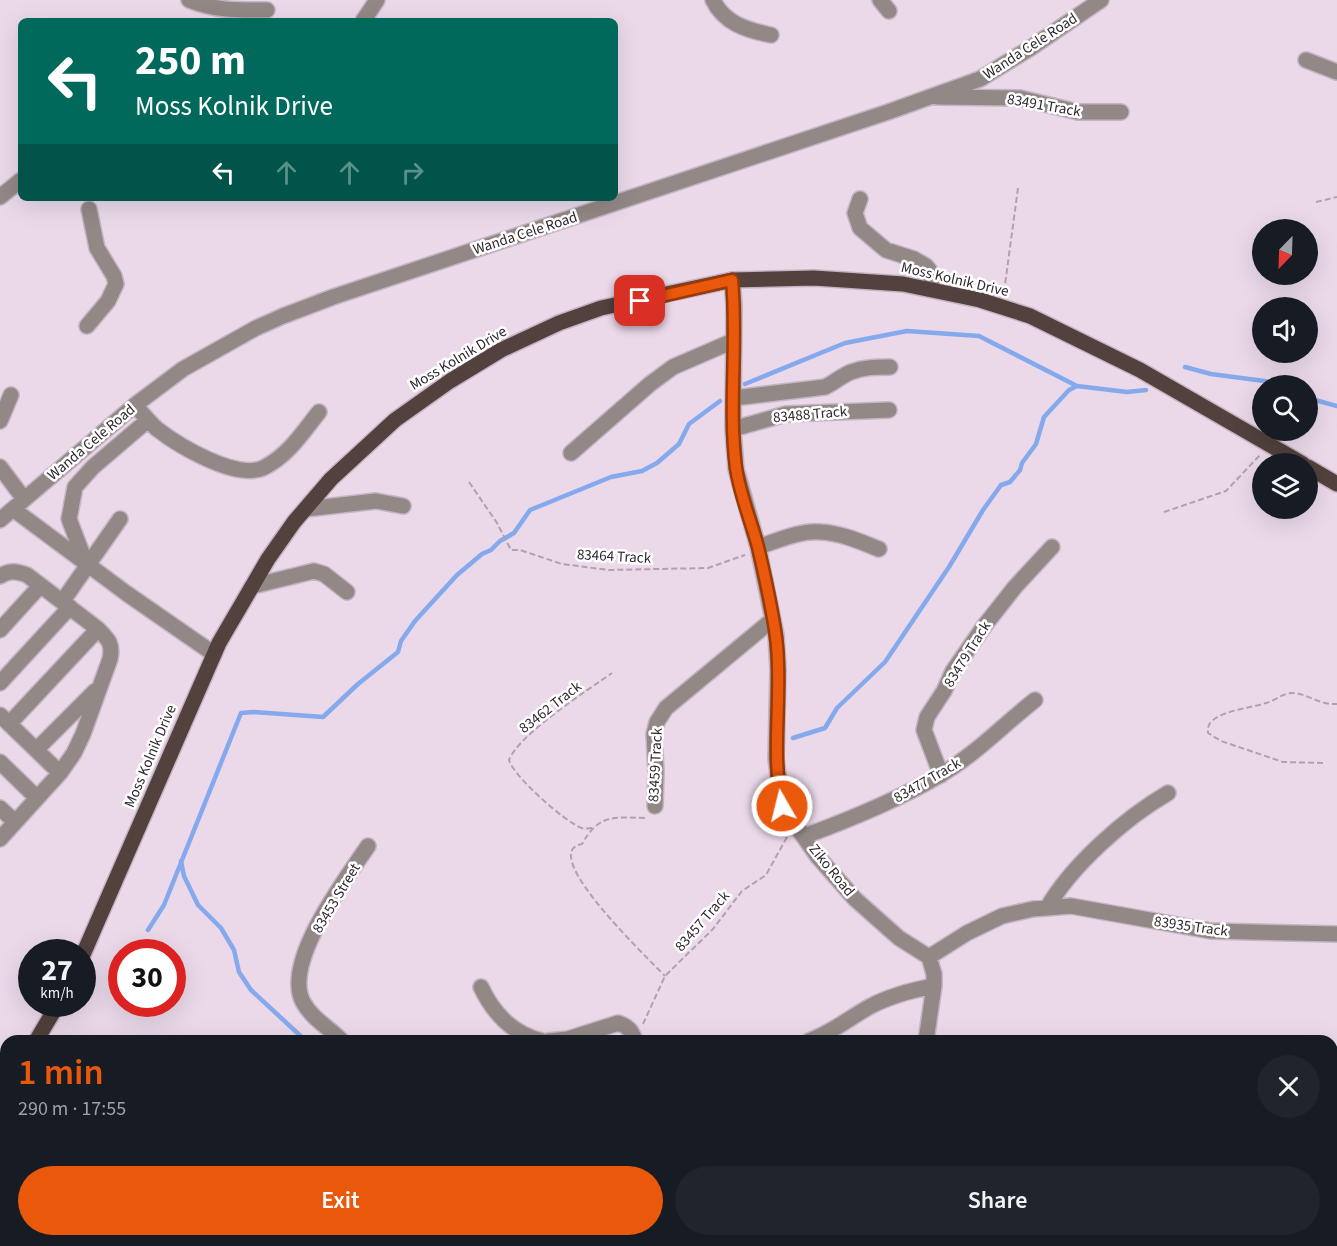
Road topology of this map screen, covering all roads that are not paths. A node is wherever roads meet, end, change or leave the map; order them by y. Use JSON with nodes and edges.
{"nodes":[{"id":1,"x":189,"y":0,"type":"edge"},
{"id":2,"x":377,"y":0,"type":"edge"},
{"id":3,"x":713,"y":0,"type":"edge"},
{"id":4,"x":1101,"y":0,"type":"edge"},
{"id":5,"x":230,"y":5,"type":"edge"},
{"id":6,"x":270,"y":10,"type":"edge"},
{"id":7,"x":365,"y":18,"type":"edge"},
{"id":8,"x":771,"y":34,"type":"dead end"},
{"id":9,"x":1306,"y":60,"type":"dead end"},
{"id":10,"x":1337,"y":72,"type":"edge"},
{"id":11,"x":932,"y":97,"type":"junction"},
{"id":12,"x":1121,"y":112,"type":"dead end"},
{"id":13,"x":18,"y":182,"type":"edge"},
{"id":14,"x":0,"y":197,"type":"edge"},
{"id":15,"x":860,"y":199,"type":"dead end"},
{"id":16,"x":85,"y":204,"type":"edge"},
{"id":17,"x":102,"y":227,"type":"dead end"},
{"id":18,"x":732,"y":280,"type":"junction"},
{"id":19,"x":933,"y":290,"type":"junction"},
{"id":20,"x":87,"y":326,"type":"dead end"},
{"id":21,"x":733,"y":341,"type":"junction"},
{"id":22,"x":890,"y":367,"type":"dead end"},
{"id":23,"x":11,"y":395,"type":"dead end"},
{"id":24,"x":734,"y":398,"type":"junction"},
{"id":25,"x":135,"y":405,"type":"junction"},
{"id":26,"x":889,"y":410,"type":"dead end"},
{"id":27,"x":319,"y":412,"type":"dead end"},
{"id":28,"x":148,"y":420,"type":"junction"},
{"id":29,"x":0,"y":421,"type":"edge"},
{"id":30,"x":733,"y":429,"type":"junction"},
{"id":31,"x":571,"y":453,"type":"dead end"},
{"id":32,"x":1285,"y":453,"type":"edge"},
{"id":33,"x":0,"y":467,"type":"edge"},
{"id":34,"x":1318,"y":472,"type":"edge"},
{"id":35,"x":1337,"y":484,"type":"edge"},
{"id":36,"x":19,"y":504,"type":"junction"},
{"id":37,"x":404,"y":506,"type":"dead end"},
{"id":38,"x":306,"y":509,"type":"junction"},
{"id":39,"x":120,"y":519,"type":"dead end"},
{"id":40,"x":0,"y":520,"type":"edge"},
{"id":41,"x":758,"y":547,"type":"junction"},
{"id":42,"x":1052,"y":547,"type":"dead end"},
{"id":43,"x":879,"y":549,"type":"dead end"},
{"id":44,"x":87,"y":564,"type":"junction"},
{"id":45,"x":0,"y":576,"type":"edge"},
{"id":46,"x":40,"y":586,"type":"junction"},
{"id":47,"x":253,"y":586,"type":"junction"},
{"id":48,"x":346,"y":592,"type":"dead end"},
{"id":49,"x":66,"y":604,"type":"junction"},
{"id":50,"x":772,"y":620,"type":"junction"},
{"id":51,"x":98,"y":629,"type":"junction"},
{"id":52,"x":0,"y":630,"type":"edge"},
{"id":53,"x":214,"y":654,"type":"junction"},
{"id":54,"x":0,"y":683,"type":"edge"},
{"id":55,"x":98,"y":689,"type":"junction"},
{"id":56,"x":1035,"y":700,"type":"dead end"},
{"id":57,"x":5,"y":720,"type":"edge"},
{"id":58,"x":36,"y":750,"type":"junction"},
{"id":59,"x":0,"y":762,"type":"edge"},
{"id":60,"x":60,"y":773,"type":"junction"},
{"id":61,"x":940,"y":775,"type":"junction"},
{"id":62,"x":1168,"y":793,"type":"dead end"},
{"id":63,"x":37,"y":798,"type":"junction"},
{"id":64,"x":655,"y":806,"type":"road end"},
{"id":65,"x":0,"y":808,"type":"edge"},
{"id":66,"x":15,"y":821,"type":"junction"},
{"id":67,"x":802,"y":833,"type":"junction"},
{"id":68,"x":0,"y":839,"type":"edge"},
{"id":69,"x":368,"y":846,"type":"dead end"},
{"id":70,"x":1047,"y":908,"type":"junction"},
{"id":71,"x":1337,"y":934,"type":"edge"},
{"id":72,"x":90,"y":939,"type":"edge"},
{"id":73,"x":929,"y":957,"type":"junction"},
{"id":74,"x":934,"y":986,"type":"junction"},
{"id":75,"x":481,"y":987,"type":"dead end"},
{"id":76,"x":50,"y":1017,"type":"edge"},
{"id":77,"x":40,"y":1035,"type":"edge"},
{"id":78,"x":335,"y":1035,"type":"edge"},
{"id":79,"x":525,"y":1035,"type":"edge"},
{"id":80,"x":580,"y":1035,"type":"edge"},
{"id":81,"x":632,"y":1035,"type":"edge"},
{"id":82,"x":825,"y":1035,"type":"edge"},
{"id":83,"x":927,"y":1035,"type":"edge"}],
"edges":[{"from":1,"to":5,"type":"street"},
{"from":2,"to":7,"type":"street"},
{"from":3,"to":8,"type":"street"},
{"from":4,"to":11,"type":"street","name":"Wanda Cele Road"},
{"from":5,"to":6,"type":"street"},
{"from":9,"to":10,"type":"street"},
{"from":11,"to":12,"type":"street","name":"83491 Track"},
{"from":11,"to":25,"type":"street","name":"Wanda Cele Road"},
{"from":13,"to":14,"type":"street"},
{"from":15,"to":19,"type":"street"},
{"from":16,"to":17,"type":"street"},
{"from":16,"to":20,"type":"street"},
{"from":18,"to":19,"type":"main road","name":"Moss Kolnik Drive"},
{"from":18,"to":21,"type":"street","name":"Ziko Road"},
{"from":18,"to":38,"type":"main road","name":"Moss Kolnik Drive"},
{"from":19,"to":32,"type":"main road","name":"Moss Kolnik Drive"},
{"from":21,"to":24,"type":"street","name":"Ziko Road"},
{"from":21,"to":31,"type":"street"},
{"from":22,"to":24,"type":"street"},
{"from":23,"to":29,"type":"street"},
{"from":24,"to":30,"type":"street","name":"Ziko Road"},
{"from":25,"to":28,"type":"street"},
{"from":25,"to":36,"type":"street","name":"Wanda Cele Road"},
{"from":26,"to":30,"type":"street","name":"83488 Track"},
{"from":27,"to":28,"type":"street"},
{"from":28,"to":44,"type":"street"},
{"from":30,"to":41,"type":"street","name":"Ziko Road"},
{"from":33,"to":36,"type":"street"},
{"from":34,"to":35,"type":"main road"},
{"from":36,"to":40,"type":"street","name":"Wanda Cele Road"},
{"from":36,"to":44,"type":"street"},
{"from":37,"to":38,"type":"street"},
{"from":38,"to":47,"type":"main road","name":"Moss Kolnik Drive"},
{"from":39,"to":44,"type":"street"},
{"from":41,"to":43,"type":"street"},
{"from":41,"to":50,"type":"street","name":"Ziko Road"},
{"from":42,"to":61,"type":"street","name":"83479 Track"},
{"from":44,"to":49,"type":"street"},
{"from":44,"to":53,"type":"street"},
{"from":45,"to":46,"type":"street"},
{"from":46,"to":49,"type":"street"},
{"from":46,"to":52,"type":"street"},
{"from":47,"to":48,"type":"street"},
{"from":47,"to":53,"type":"main road","name":"Moss Kolnik Drive"},
{"from":49,"to":51,"type":"street"},
{"from":49,"to":54,"type":"street"},
{"from":50,"to":64,"type":"street","name":"83459 Track"},
{"from":50,"to":67,"type":"street","name":"Ziko Road"},
{"from":51,"to":55,"type":"street"},
{"from":51,"to":57,"type":"street"},
{"from":53,"to":72,"type":"main road","name":"Moss Kolnik Drive"},
{"from":55,"to":58,"type":"street"},
{"from":55,"to":60,"type":"street"},
{"from":56,"to":61,"type":"street","name":"83477 Track"},
{"from":57,"to":58,"type":"street"},
{"from":58,"to":60,"type":"street"},
{"from":59,"to":63,"type":"street"},
{"from":60,"to":63,"type":"street"},
{"from":61,"to":67,"type":"street","name":"83477 Track"},
{"from":62,"to":70,"type":"street"},
{"from":63,"to":66,"type":"street"},
{"from":65,"to":66,"type":"street"},
{"from":66,"to":68,"type":"street"},
{"from":67,"to":73,"type":"street","name":"Ziko Road"},
{"from":69,"to":78,"type":"street","name":"83453 Street"},
{"from":70,"to":71,"type":"street","name":"83935 Track"},
{"from":70,"to":73,"type":"street","name":"83935 Track"},
{"from":73,"to":74,"type":"street"},
{"from":74,"to":82,"type":"street"},
{"from":74,"to":83,"type":"street"},
{"from":75,"to":79,"type":"street"},
{"from":76,"to":77,"type":"main road"},
{"from":80,"to":81,"type":"street"}]}
